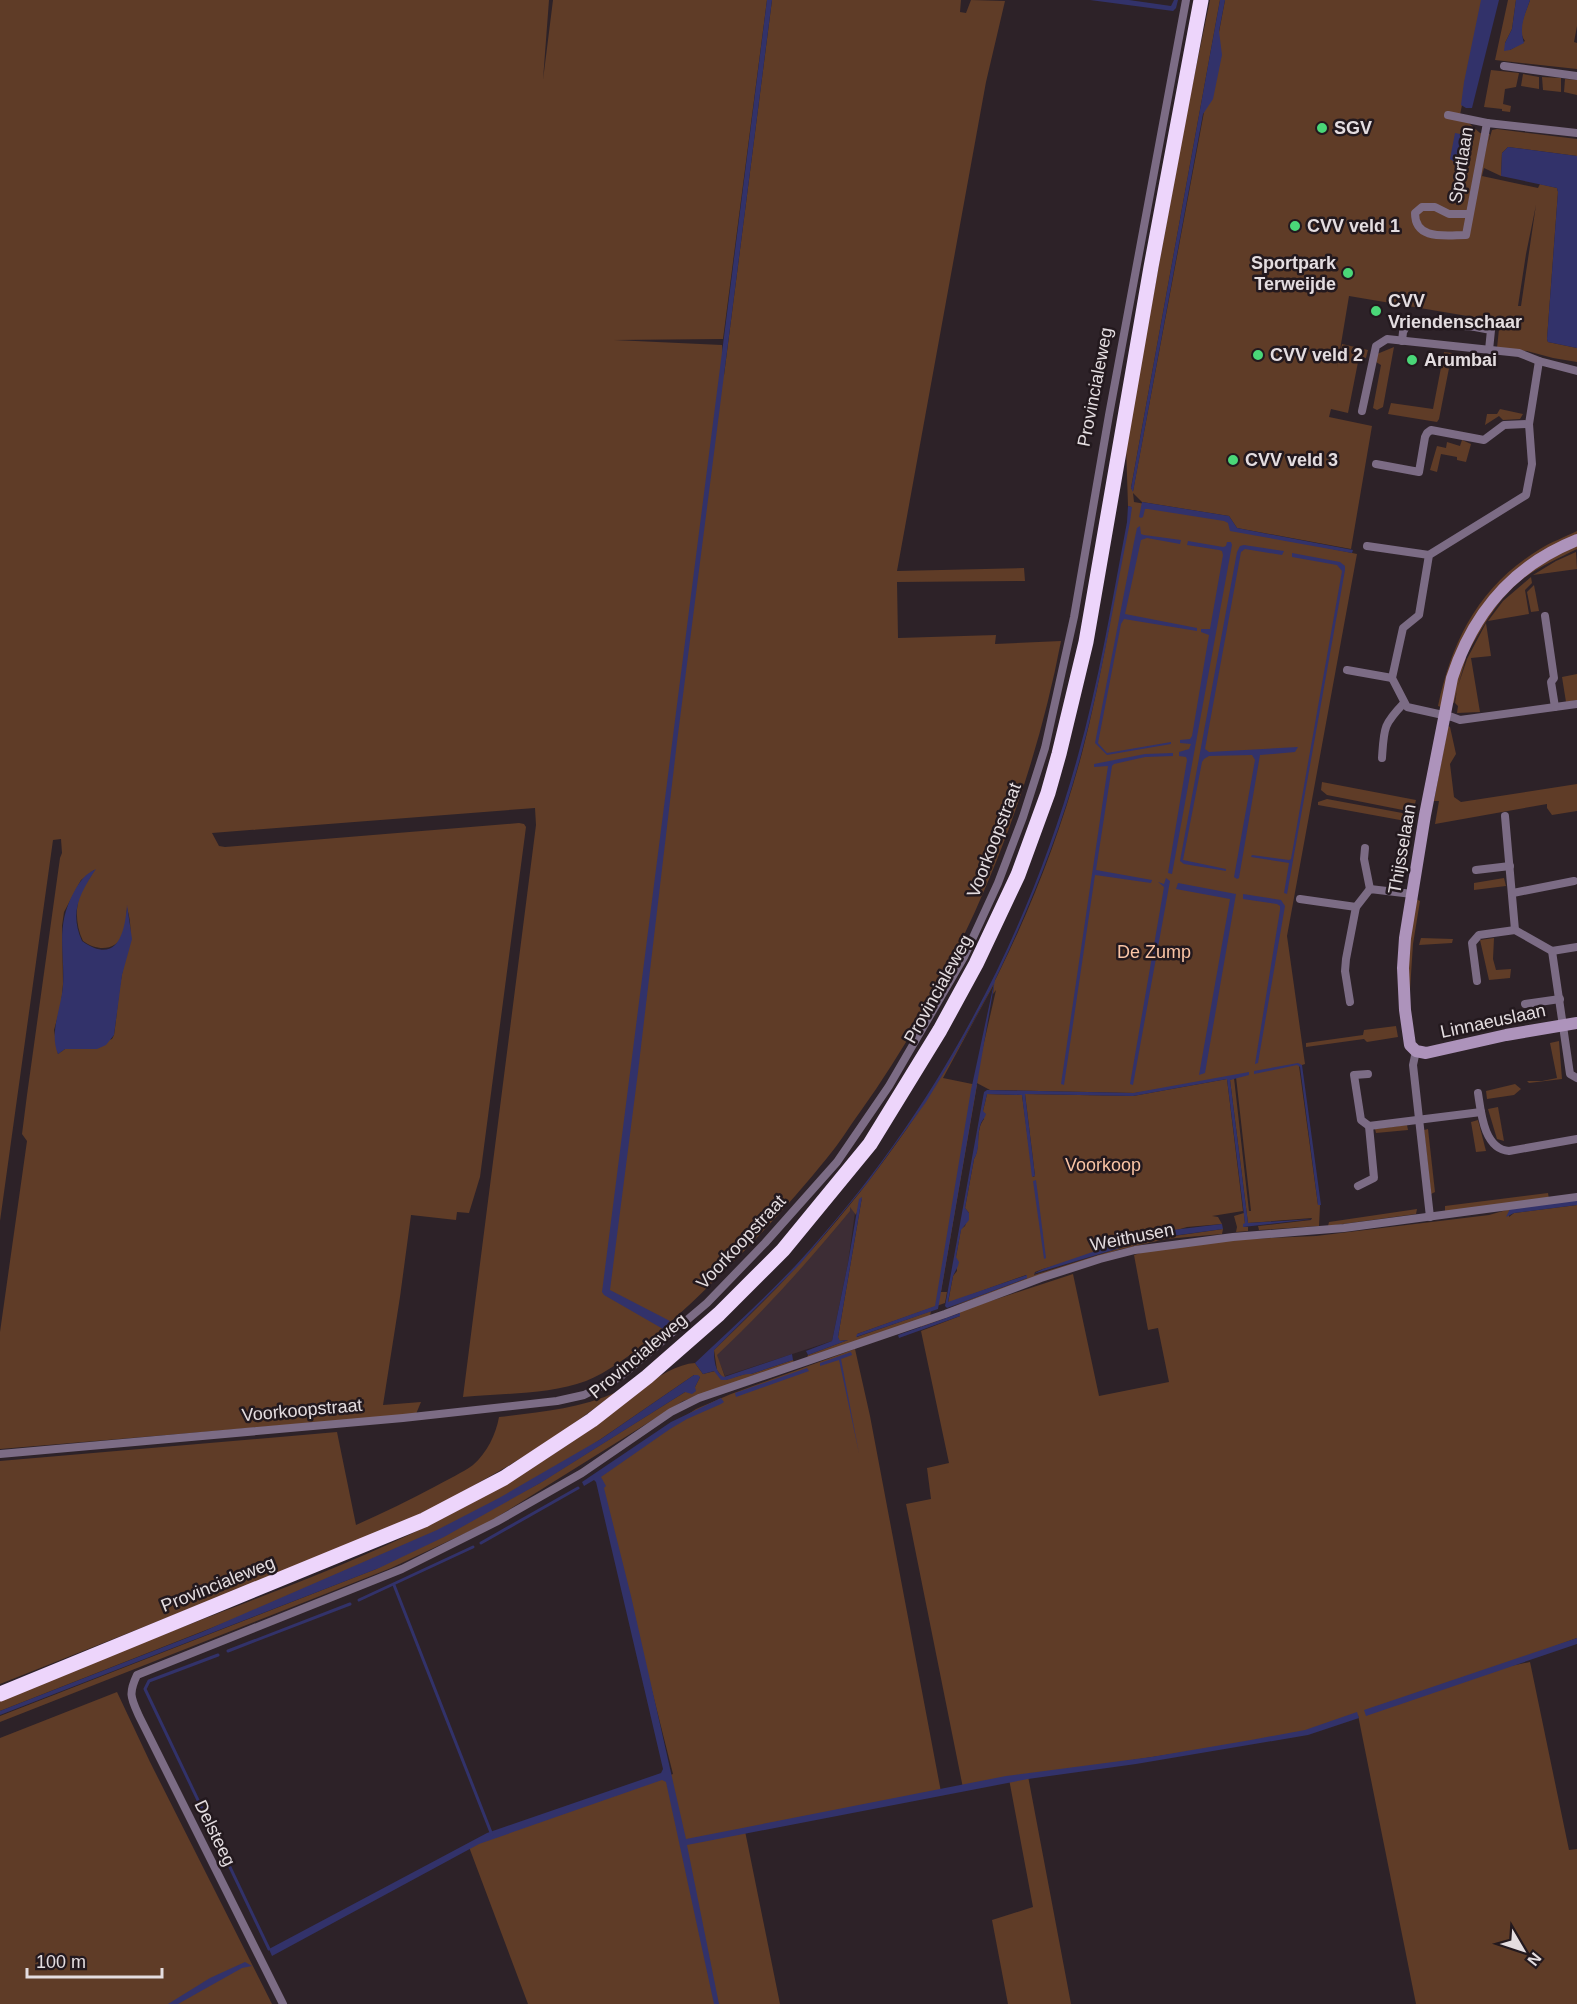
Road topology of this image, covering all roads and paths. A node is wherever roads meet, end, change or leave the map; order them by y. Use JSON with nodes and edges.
{"nodes":[{"id":1,"x":1186,"y":0,"type":"edge"},
{"id":2,"x":1201,"y":0,"type":"edge"},
{"id":3,"x":1504,"y":66,"type":"dead end"},
{"id":4,"x":1577,"y":76,"type":"edge"},
{"id":5,"x":1448,"y":115,"type":"dead end"},
{"id":6,"x":1487,"y":123,"type":"junction"},
{"id":7,"x":1577,"y":133,"type":"edge"},
{"id":8,"x":1469,"y":214,"type":"junction"},
{"id":9,"x":1402,"y":341,"type":"junction"},
{"id":10,"x":1489,"y":350,"type":"junction"},
{"id":11,"x":1539,"y":362,"type":"junction"},
{"id":12,"x":1577,"y":371,"type":"edge"},
{"id":13,"x":1362,"y":411,"type":"dead end"},
{"id":14,"x":1529,"y":424,"type":"junction"},
{"id":15,"x":1376,"y":464,"type":"dead end"},
{"id":16,"x":1577,"y":540,"type":"edge"},
{"id":17,"x":1367,"y":546,"type":"dead end"},
{"id":18,"x":1430,"y":555,"type":"junction"},
{"id":19,"x":1545,"y":615,"type":"dead end"},
{"id":20,"x":1347,"y":670,"type":"dead end"},
{"id":21,"x":1392,"y":678,"type":"junction"},
{"id":22,"x":1404,"y":703,"type":"junction"},
{"id":23,"x":1577,"y":704,"type":"edge"},
{"id":24,"x":1556,"y":707,"type":"junction"},
{"id":25,"x":1444,"y":715,"type":"junction"},
{"id":26,"x":1382,"y":758,"type":"dead end"},
{"id":27,"x":1035,"y":779,"type":"joint"},
{"id":28,"x":1505,"y":816,"type":"dead end"},
{"id":29,"x":1365,"y":848,"type":"dead end"},
{"id":30,"x":1510,"y":866,"type":"junction"},
{"id":31,"x":1476,"y":870,"type":"dead end"},
{"id":32,"x":1574,"y":882,"type":"dead end"},
{"id":33,"x":1370,"y":889,"type":"junction"},
{"id":34,"x":1513,"y":893,"type":"junction"},
{"id":35,"x":1412,"y":894,"type":"junction"},
{"id":36,"x":1300,"y":899,"type":"dead end"},
{"id":37,"x":1356,"y":907,"type":"junction"},
{"id":38,"x":1515,"y":930,"type":"junction"},
{"id":39,"x":1577,"y":947,"type":"edge"},
{"id":40,"x":1552,"y":951,"type":"junction"},
{"id":41,"x":1477,"y":981,"type":"dead end"},
{"id":42,"x":1560,"y":999,"type":"junction"},
{"id":43,"x":1350,"y":1002,"type":"dead end"},
{"id":44,"x":1525,"y":1004,"type":"dead end"},
{"id":45,"x":1577,"y":1023,"type":"edge"},
{"id":46,"x":1563,"y":1025,"type":"junction"},
{"id":47,"x":1416,"y":1051,"type":"junction"},
{"id":48,"x":1368,"y":1074,"type":"dead end"},
{"id":49,"x":1577,"y":1078,"type":"edge"},
{"id":50,"x":1478,"y":1092,"type":"dead end"},
{"id":51,"x":1481,"y":1112,"type":"junction"},
{"id":52,"x":1419,"y":1120,"type":"junction"},
{"id":53,"x":1369,"y":1126,"type":"junction"},
{"id":54,"x":1577,"y":1139,"type":"edge"},
{"id":55,"x":1358,"y":1186,"type":"dead end"},
{"id":56,"x":1577,"y":1197,"type":"edge"},
{"id":57,"x":1430,"y":1216,"type":"junction"},
{"id":58,"x":0,"y":1454,"type":"edge"},
{"id":59,"x":137,"y":1675,"type":"joint"},
{"id":60,"x":0,"y":1694,"type":"edge"},
{"id":61,"x":283,"y":2004,"type":"edge"}],
"edges":[{"from":1,"to":27,"type":"street","name":"Provincialeweg"},
{"from":2,"to":60,"type":"highway","name":"Provincialeweg"},
{"from":3,"to":4,"type":"street"},
{"from":5,"to":6,"type":"street","name":"Sportlaan"},
{"from":6,"to":7,"type":"street"},
{"from":6,"to":8,"type":"street","name":"Sportlaan"},
{"from":8,"to":8,"type":"street","name":"Sportlaan"},
{"from":9,"to":10,"type":"street"},
{"from":9,"to":10,"type":"street"},
{"from":9,"to":13,"type":"street"},
{"from":10,"to":11,"type":"street"},
{"from":11,"to":12,"type":"street"},
{"from":11,"to":14,"type":"street"},
{"from":14,"to":15,"type":"street"},
{"from":14,"to":18,"type":"street"},
{"from":16,"to":25,"type":"street","name":"Thijsselaan"},
{"from":17,"to":18,"type":"street"},
{"from":18,"to":21,"type":"street"},
{"from":19,"to":24,"type":"street"},
{"from":20,"to":21,"type":"street"},
{"from":21,"to":22,"type":"street"},
{"from":22,"to":25,"type":"street"},
{"from":22,"to":26,"type":"street"},
{"from":23,"to":24,"type":"street"},
{"from":24,"to":25,"type":"street"},
{"from":25,"to":35,"type":"street","name":"Thijsselaan"},
{"from":27,"to":58,"type":"street","name":"Voorkoopstraat"},
{"from":28,"to":30,"type":"street"},
{"from":29,"to":33,"type":"street"},
{"from":30,"to":31,"type":"street"},
{"from":30,"to":34,"type":"street"},
{"from":32,"to":34,"type":"street"},
{"from":33,"to":35,"type":"street"},
{"from":33,"to":37,"type":"street"},
{"from":34,"to":38,"type":"street"},
{"from":35,"to":47,"type":"street","name":"Thijsselaan"},
{"from":36,"to":37,"type":"street"},
{"from":37,"to":43,"type":"street"},
{"from":38,"to":40,"type":"street"},
{"from":38,"to":41,"type":"street"},
{"from":39,"to":40,"type":"street"},
{"from":40,"to":42,"type":"street"},
{"from":42,"to":44,"type":"street"},
{"from":42,"to":46,"type":"street"},
{"from":45,"to":46,"type":"street","name":"Linnaeuslaan"},
{"from":46,"to":47,"type":"street","name":"Linnaeuslaan"},
{"from":46,"to":49,"type":"street"},
{"from":47,"to":52,"type":"street","name":"Thijsselaan"},
{"from":48,"to":53,"type":"street"},
{"from":50,"to":51,"type":"street"},
{"from":51,"to":52,"type":"street"},
{"from":51,"to":54,"type":"street"},
{"from":52,"to":53,"type":"street"},
{"from":52,"to":57,"type":"street","name":"Thijsselaan"},
{"from":53,"to":55,"type":"street"},
{"from":56,"to":57,"type":"street"},
{"from":57,"to":59,"type":"street","name":"Weithusen"},
{"from":59,"to":61,"type":"street","name":"Delsteeg"}]}
